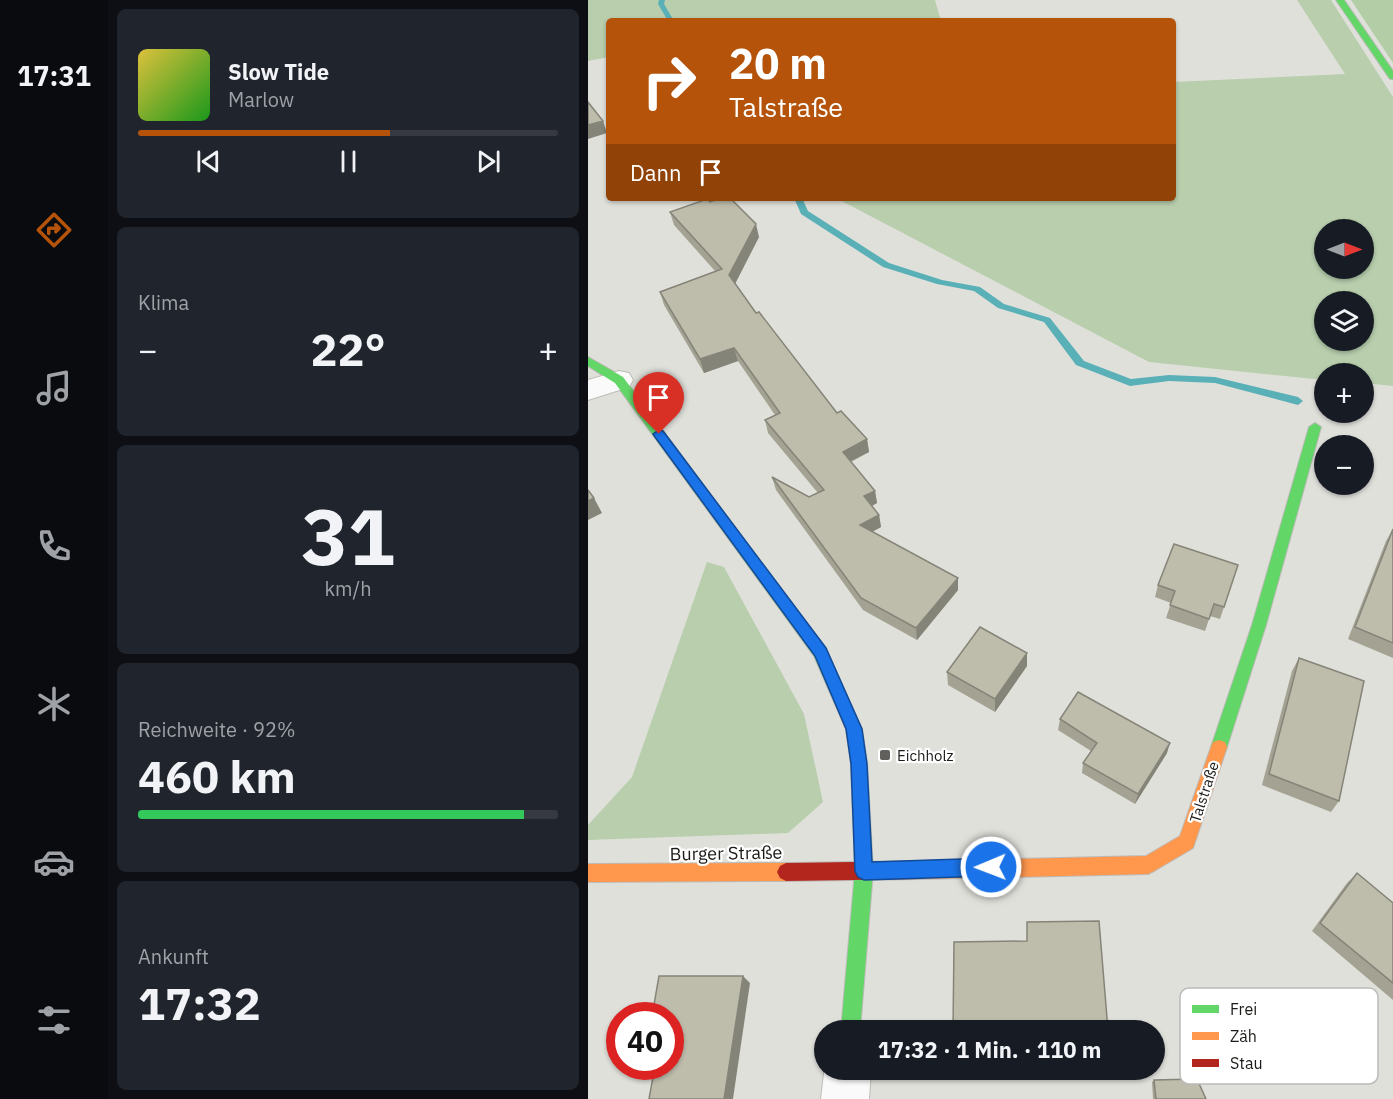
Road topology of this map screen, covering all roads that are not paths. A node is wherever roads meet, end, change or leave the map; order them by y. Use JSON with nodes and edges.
{"nodes":[{"id":1,"x":1340,"y":0,"type":"edge"},
{"id":2,"x":1393,"y":77,"type":"edge"},
{"id":3,"x":588,"y":362,"type":"edge"},
{"id":4,"x":619,"y":380,"type":"junction"},
{"id":5,"x":588,"y":390,"type":"edge"},
{"id":6,"x":1315,"y":427,"type":"dead end"},
{"id":7,"x":864,"y":871,"type":"junction"},
{"id":8,"x":588,"y":873,"type":"edge"},
{"id":9,"x":852,"y":1020,"type":"edge"},
{"id":10,"x":847,"y":1080,"type":"edge"},
{"id":11,"x":845,"y":1099,"type":"edge"}],
"edges":[{"from":1,"to":2,"type":"street"},
{"from":3,"to":4,"type":"street"},
{"from":4,"to":5,"type":"street"},
{"from":4,"to":7,"type":"street"},
{"from":6,"to":7,"type":"street","name":"Talstraße"},
{"from":7,"to":8,"type":"street","name":"Burger Straße"},
{"from":7,"to":9,"type":"street"},
{"from":10,"to":11,"type":"street"}]}
